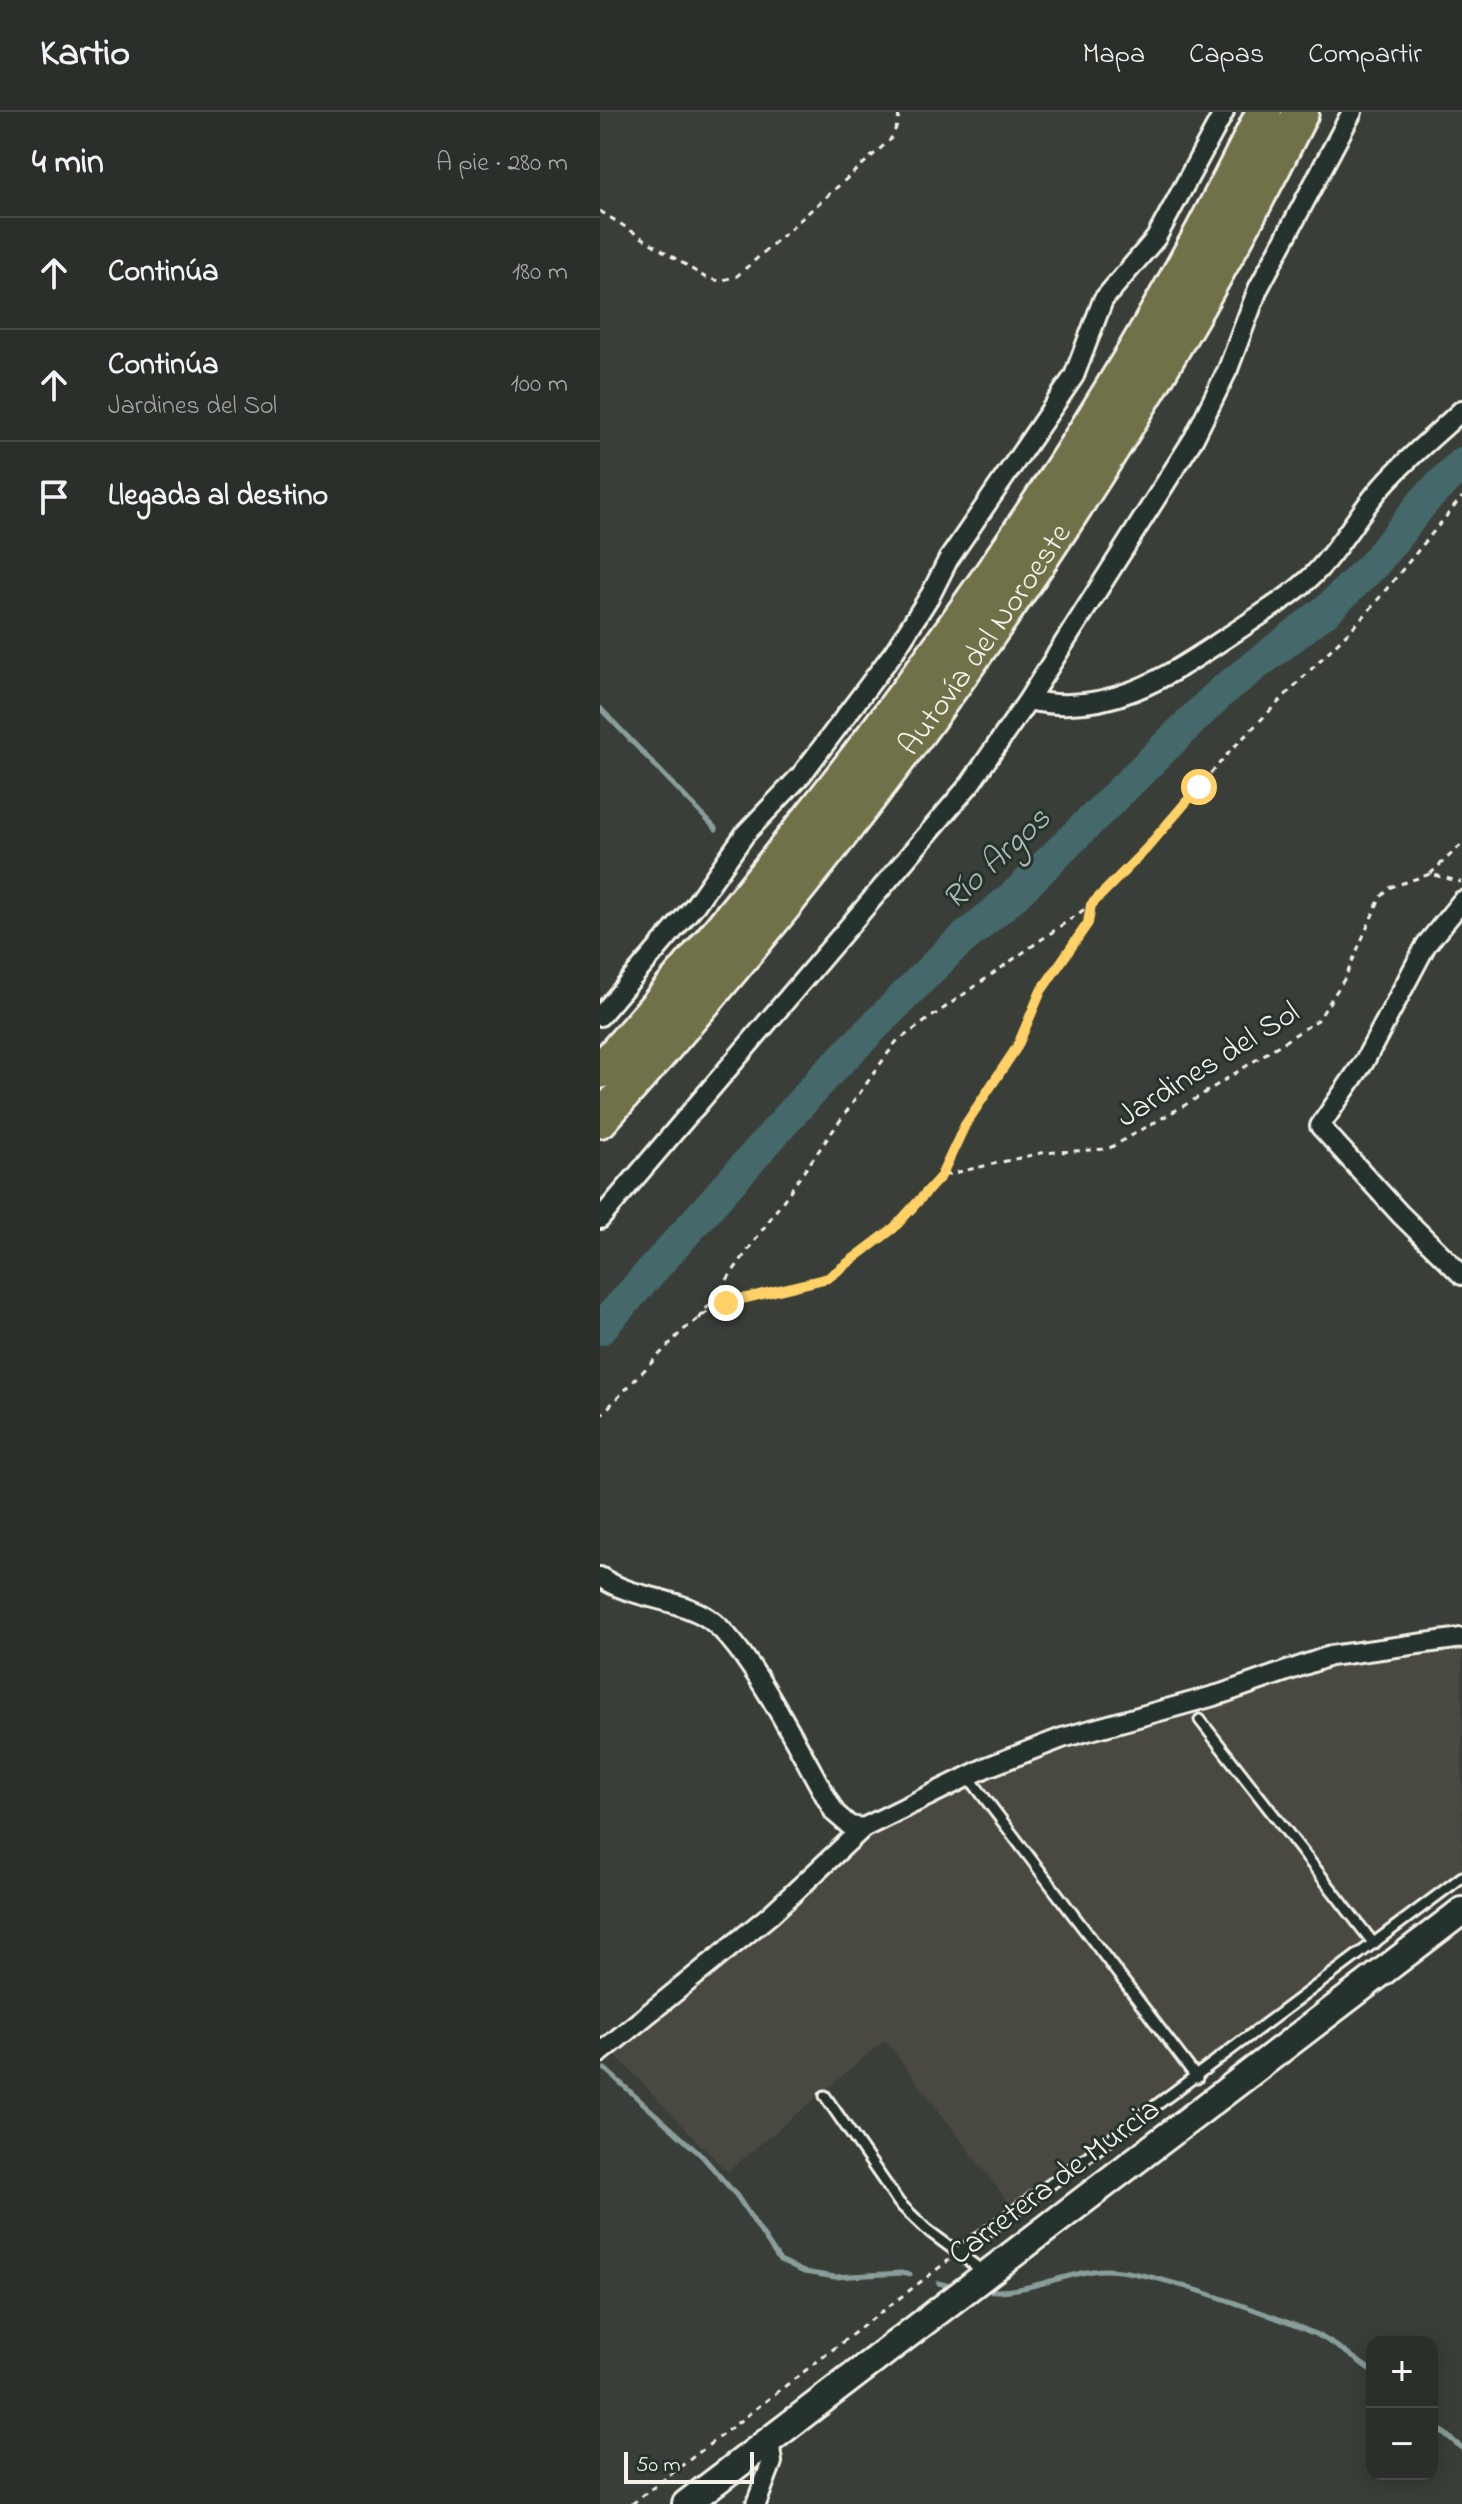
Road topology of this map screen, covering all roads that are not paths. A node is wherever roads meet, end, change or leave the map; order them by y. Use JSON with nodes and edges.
{"nodes":[{"id":1,"x":1224,"y":112,"type":"edge"},
{"id":2,"x":1264,"y":112,"type":"edge"},
{"id":3,"x":1301,"y":112,"type":"edge"},
{"id":4,"x":1352,"y":112,"type":"edge"},
{"id":5,"x":1462,"y":410,"type":"edge"},
{"id":6,"x":1028,"y":700,"type":"junction"},
{"id":7,"x":1462,"y":901,"type":"edge"},
{"id":8,"x":600,"y":1016,"type":"edge"},
{"id":9,"x":600,"y":1071,"type":"edge"},
{"id":10,"x":600,"y":1120,"type":"edge"},
{"id":11,"x":600,"y":1219,"type":"edge"},
{"id":12,"x":1462,"y":1275,"type":"edge"},
{"id":13,"x":600,"y":1577,"type":"edge"},
{"id":14,"x":1462,"y":1638,"type":"edge"},
{"id":15,"x":1200,"y":1720,"type":"dead end"},
{"id":16,"x":968,"y":1776,"type":"junction"},
{"id":17,"x":863,"y":1828,"type":"junction"},
{"id":18,"x":1462,"y":1877,"type":"edge"},
{"id":19,"x":1462,"y":1911,"type":"edge"},
{"id":20,"x":1374,"y":1944,"type":"junction"},
{"id":21,"x":600,"y":2053,"type":"edge"},
{"id":22,"x":1197,"y":2078,"type":"junction"},
{"id":23,"x":825,"y":2096,"type":"dead end"},
{"id":24,"x":961,"y":2251,"type":"junction"},
{"id":25,"x":986,"y":2273,"type":"junction"},
{"id":26,"x":769,"y":2440,"type":"junction"},
{"id":27,"x":686,"y":2504,"type":"edge"},
{"id":28,"x":756,"y":2504,"type":"edge"}],
"edges":[{"from":1,"to":8,"type":"street"},
{"from":2,"to":9,"type":"highway","name":"Autovía del Noroeste"},
{"from":3,"to":10,"type":"highway","name":"Autovía del Noroeste"},
{"from":4,"to":6,"type":"street"},
{"from":5,"to":6,"type":"street"},
{"from":6,"to":11,"type":"street"},
{"from":7,"to":12,"type":"street"},
{"from":13,"to":17,"type":"street"},
{"from":14,"to":16,"type":"street"},
{"from":15,"to":20,"type":"lane"},
{"from":16,"to":17,"type":"street"},
{"from":16,"to":22,"type":"lane"},
{"from":17,"to":21,"type":"street"},
{"from":18,"to":20,"type":"lane"},
{"from":19,"to":25,"type":"main road","name":"Carretera de Murcia"},
{"from":20,"to":22,"type":"lane"},
{"from":22,"to":24,"type":"lane"},
{"from":23,"to":24,"type":"lane"},
{"from":24,"to":25,"type":"lane"},
{"from":25,"to":26,"type":"main road","name":"Carretera de Murcia"},
{"from":26,"to":27,"type":"main road","name":"Carretera de Murcia"},
{"from":26,"to":28,"type":"street"}]}
